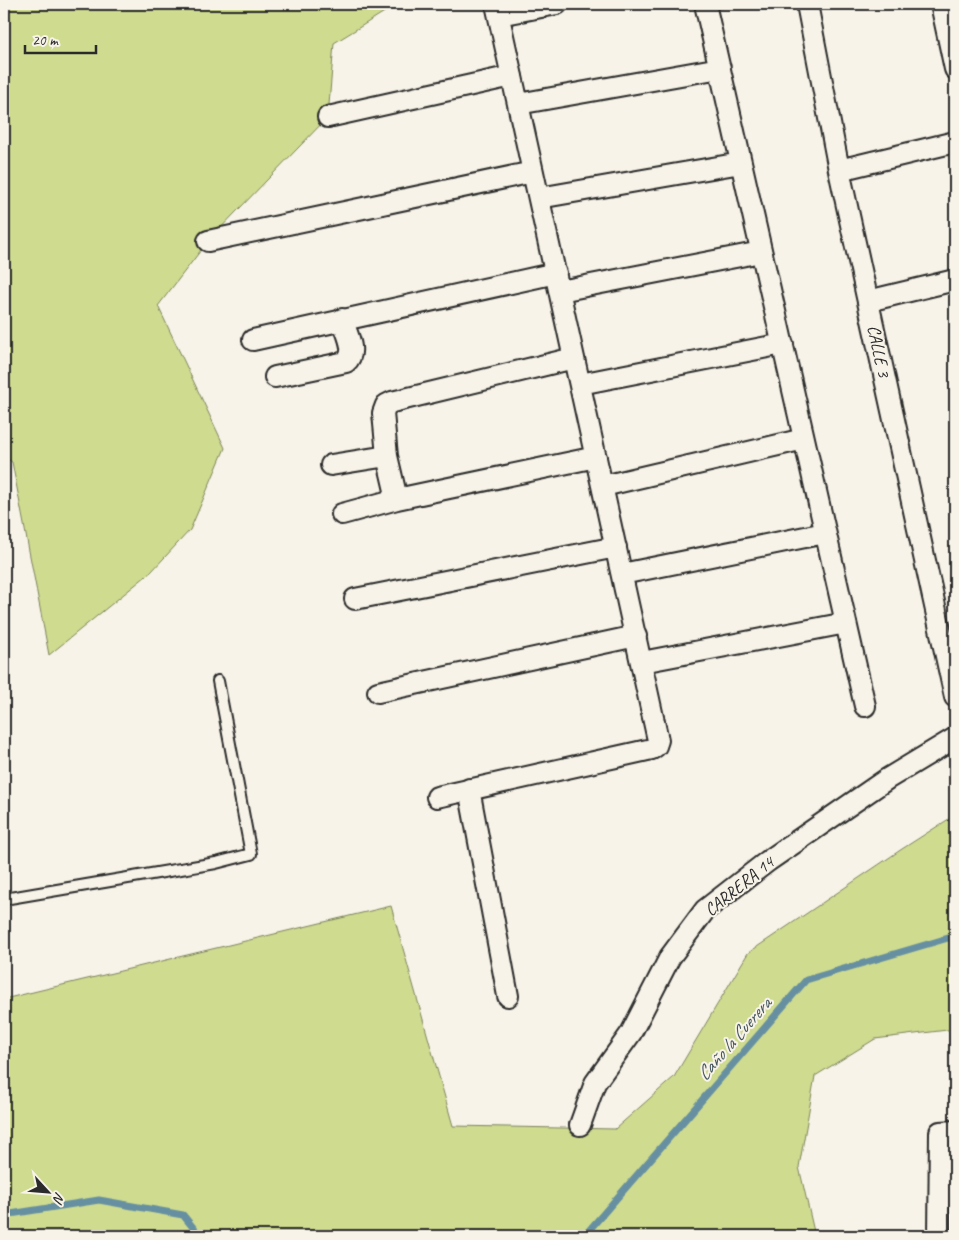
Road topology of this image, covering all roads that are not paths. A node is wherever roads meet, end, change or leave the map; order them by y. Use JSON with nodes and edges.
{"nodes":[{"id":1,"x":557,"y":4,"type":"edge"},
{"id":2,"x":705,"y":4,"type":"edge"},
{"id":3,"x":807,"y":4,"type":"edge"},
{"id":4,"x":941,"y":4,"type":"edge"},
{"id":5,"x":497,"y":9,"type":"edge"},
{"id":6,"x":720,"y":68,"type":"junction"},
{"id":7,"x":955,"y":70,"type":"edge"},
{"id":8,"x":512,"y":76,"type":"junction"},
{"id":9,"x":518,"y":104,"type":"junction"},
{"id":10,"x":328,"y":117,"type":"dead end"},
{"id":11,"x":955,"y":142,"type":"edge"},
{"id":12,"x":741,"y":164,"type":"junction"},
{"id":13,"x":839,"y":170,"type":"junction"},
{"id":14,"x":533,"y":172,"type":"junction"},
{"id":15,"x":539,"y":198,"type":"junction"},
{"id":16,"x":208,"y":241,"type":"dead end"},
{"id":17,"x":762,"y":252,"type":"junction"},
{"id":18,"x":955,"y":280,"type":"edge"},
{"id":19,"x":558,"y":282,"type":"junction"},
{"id":20,"x":868,"y":301,"type":"junction"},
{"id":21,"x":342,"y":319,"type":"junction"},
{"id":22,"x":253,"y":340,"type":"dead end"},
{"id":23,"x":782,"y":344,"type":"junction"},
{"id":24,"x":574,"y":358,"type":"junction"},
{"id":25,"x":275,"y":377,"type":"dead end"},
{"id":26,"x":580,"y":384,"type":"junction"},
{"id":27,"x":804,"y":439,"type":"junction"},
{"id":28,"x":387,"y":456,"type":"junction"},
{"id":29,"x":596,"y":457,"type":"junction"},
{"id":30,"x":332,"y":466,"type":"dead end"},
{"id":31,"x":602,"y":486,"type":"junction"},
{"id":32,"x":397,"y":499,"type":"junction"},
{"id":33,"x":342,"y":514,"type":"dead end"},
{"id":34,"x":825,"y":533,"type":"junction"},
{"id":35,"x":616,"y":547,"type":"junction"},
{"id":36,"x":622,"y":574,"type":"junction"},
{"id":37,"x":355,"y":599,"type":"dead end"},
{"id":38,"x":846,"y":623,"type":"junction"},
{"id":39,"x":636,"y":636,"type":"junction"},
{"id":40,"x":642,"y":662,"type":"junction"},
{"id":41,"x":218,"y":681,"type":"dead end"},
{"id":42,"x":378,"y":692,"type":"dead end"},
{"id":43,"x":955,"y":697,"type":"edge"},
{"id":44,"x":864,"y":706,"type":"dead end"},
{"id":45,"x":955,"y":738,"type":"edge"},
{"id":46,"x":469,"y":788,"type":"junction"},
{"id":47,"x":437,"y":797,"type":"dead end"},
{"id":48,"x":4,"y":900,"type":"edge"},
{"id":49,"x":508,"y":996,"type":"dead end"},
{"id":50,"x":580,"y":1125,"type":"dead end"},
{"id":51,"x":948,"y":1131,"type":"edge"},
{"id":52,"x":939,"y":1236,"type":"edge"}],
"edges":[{"from":1,"to":5,"type":"street"},
{"from":2,"to":6,"type":"street"},
{"from":3,"to":13,"type":"street","name":"CALLE 3"},
{"from":4,"to":7,"type":"street"},
{"from":5,"to":8,"type":"street"},
{"from":6,"to":9,"type":"street"},
{"from":6,"to":12,"type":"street"},
{"from":8,"to":9,"type":"street"},
{"from":8,"to":10,"type":"street"},
{"from":9,"to":14,"type":"street"},
{"from":11,"to":13,"type":"street"},
{"from":12,"to":15,"type":"street"},
{"from":12,"to":17,"type":"street"},
{"from":13,"to":20,"type":"street","name":"CALLE 3"},
{"from":14,"to":15,"type":"street"},
{"from":14,"to":16,"type":"street"},
{"from":15,"to":19,"type":"street"},
{"from":17,"to":19,"type":"street"},
{"from":17,"to":23,"type":"street"},
{"from":18,"to":20,"type":"street"},
{"from":19,"to":21,"type":"street"},
{"from":19,"to":24,"type":"street"},
{"from":20,"to":43,"type":"street","name":"CALLE 3"},
{"from":21,"to":22,"type":"street"},
{"from":21,"to":25,"type":"street"},
{"from":23,"to":26,"type":"street"},
{"from":23,"to":27,"type":"street"},
{"from":24,"to":26,"type":"street"},
{"from":24,"to":28,"type":"street"},
{"from":26,"to":29,"type":"street"},
{"from":27,"to":31,"type":"street"},
{"from":27,"to":34,"type":"street"},
{"from":28,"to":30,"type":"street"},
{"from":28,"to":32,"type":"street"},
{"from":29,"to":31,"type":"street"},
{"from":29,"to":32,"type":"street"},
{"from":31,"to":35,"type":"street"},
{"from":32,"to":33,"type":"street"},
{"from":34,"to":36,"type":"street"},
{"from":34,"to":38,"type":"street"},
{"from":35,"to":36,"type":"street"},
{"from":35,"to":37,"type":"street"},
{"from":36,"to":39,"type":"street"},
{"from":38,"to":40,"type":"street"},
{"from":38,"to":44,"type":"street"},
{"from":39,"to":40,"type":"street"},
{"from":39,"to":42,"type":"street"},
{"from":40,"to":46,"type":"street"},
{"from":41,"to":48,"type":"lane"},
{"from":45,"to":50,"type":"street","name":"CARRERA 14"},
{"from":46,"to":47,"type":"street"},
{"from":46,"to":49,"type":"street"},
{"from":51,"to":52,"type":"street"}]}
